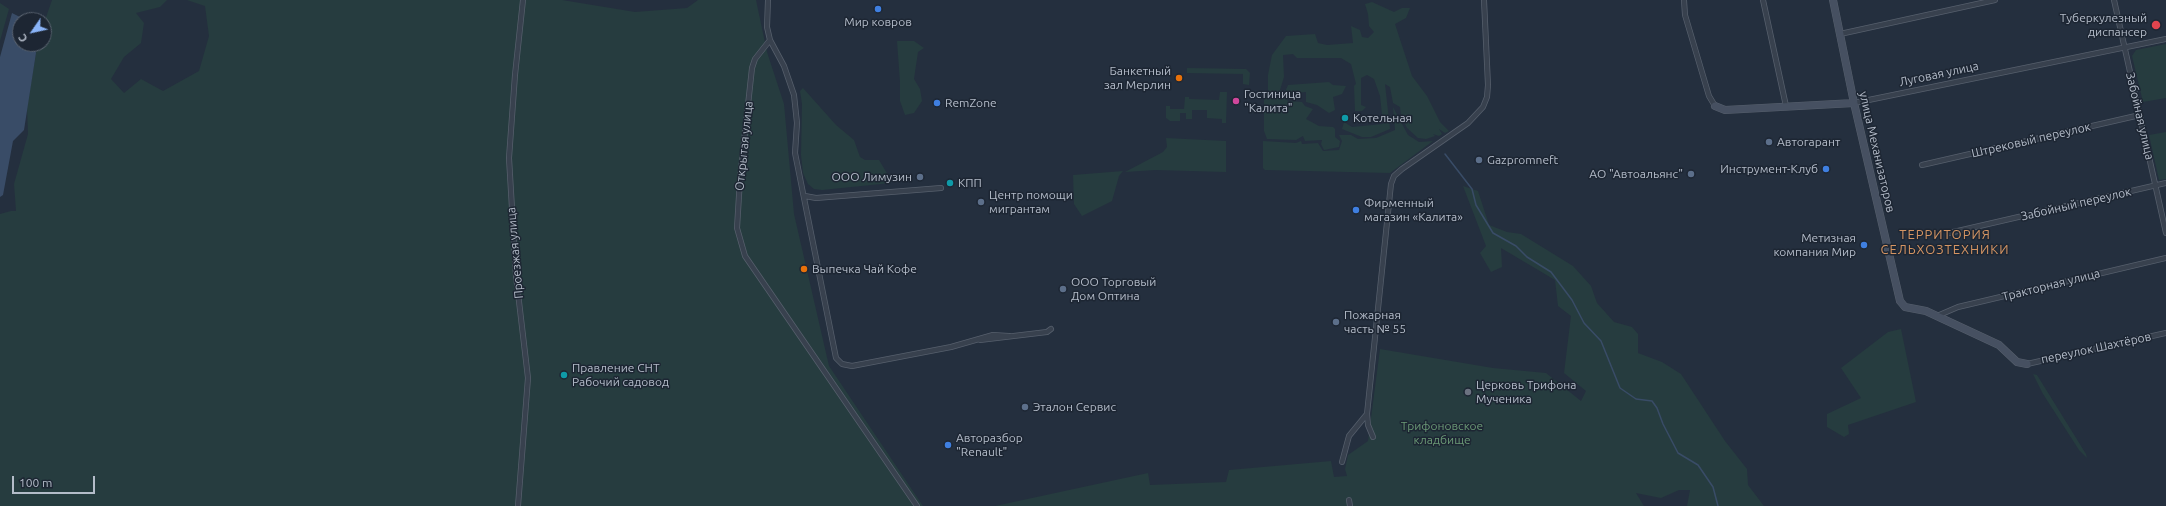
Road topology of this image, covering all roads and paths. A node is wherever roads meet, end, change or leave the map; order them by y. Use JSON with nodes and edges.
{"nodes":[{"id":1,"x":523,"y":0,"type":"edge"},
{"id":2,"x":768,"y":0,"type":"edge"},
{"id":3,"x":1484,"y":0,"type":"edge"},
{"id":4,"x":1684,"y":0,"type":"edge"},
{"id":5,"x":1763,"y":0,"type":"edge"},
{"id":6,"x":1833,"y":0,"type":"edge"},
{"id":7,"x":1995,"y":0,"type":"edge"},
{"id":8,"x":2114,"y":0,"type":"edge"},
{"id":9,"x":1840,"y":34,"type":"junction"},
{"id":10,"x":2166,"y":39,"type":"edge"},
{"id":11,"x":770,"y":40,"type":"junction"},
{"id":12,"x":2125,"y":47,"type":"junction"},
{"id":13,"x":1854,"y":103,"type":"junction"},
{"id":14,"x":1715,"y":106,"type":"joint"},
{"id":15,"x":1786,"y":106,"type":"junction"},
{"id":16,"x":2140,"y":115,"type":"junction"},
{"id":17,"x":1922,"y":165,"type":"dead end"},
{"id":18,"x":2166,"y":183,"type":"edge"},
{"id":19,"x":2156,"y":185,"type":"junction"},
{"id":20,"x":941,"y":188,"type":"dead end"},
{"id":21,"x":805,"y":196,"type":"junction"},
{"id":22,"x":1949,"y":233,"type":"dead end"},
{"id":23,"x":2166,"y":233,"type":"edge"},
{"id":24,"x":2166,"y":258,"type":"edge"},
{"id":25,"x":1937,"y":316,"type":"junction"},
{"id":26,"x":1051,"y":330,"type":"dead end"},
{"id":27,"x":2166,"y":334,"type":"edge"},
{"id":28,"x":2027,"y":364,"type":"joint"},
{"id":29,"x":1367,"y":414,"type":"junction"},
{"id":30,"x":1373,"y":437,"type":"dead end"},
{"id":31,"x":1342,"y":462,"type":"dead end"},
{"id":32,"x":1349,"y":500,"type":"dead end"},
{"id":33,"x":518,"y":506,"type":"edge"},
{"id":34,"x":917,"y":506,"type":"edge"},
{"id":35,"x":1350,"y":506,"type":"edge"}],
"edges":[{"from":1,"to":33,"type":"street","name":"Проезжая улица"},
{"from":2,"to":11,"type":"street"},
{"from":3,"to":29,"type":"street"},
{"from":4,"to":14,"type":"street"},
{"from":5,"to":15,"type":"street"},
{"from":6,"to":9,"type":"street","name":"улица Механизаторов"},
{"from":7,"to":9,"type":"street"},
{"from":8,"to":12,"type":"street","name":"Забойная улица"},
{"from":9,"to":13,"type":"street","name":"улица Механизаторов"},
{"from":10,"to":12,"type":"street","name":"Луговая улица"},
{"from":11,"to":21,"type":"street"},
{"from":11,"to":34,"type":"street","name":"Открытая улица"},
{"from":12,"to":13,"type":"street","name":"Луговая улица"},
{"from":12,"to":16,"type":"street","name":"Забойная улица"},
{"from":13,"to":15,"type":"street","name":"Луговая улица"},
{"from":13,"to":25,"type":"street","name":"улица Механизаторов"},
{"from":14,"to":15,"type":"street","name":"Луговая улица"},
{"from":16,"to":17,"type":"street","name":"Штрековый переулок"},
{"from":16,"to":19,"type":"street","name":"Забойная улица"},
{"from":18,"to":19,"type":"street","name":"Забойный переулок"},
{"from":19,"to":22,"type":"street","name":"Забойный переулок"},
{"from":19,"to":23,"type":"street","name":"Забойная улица"},
{"from":20,"to":21,"type":"street"},
{"from":21,"to":26,"type":"street"},
{"from":24,"to":25,"type":"street","name":"Тракторная улица"},
{"from":25,"to":28,"type":"street"},
{"from":27,"to":28,"type":"street","name":"переулок Шахтёров"},
{"from":29,"to":30,"type":"street"},
{"from":29,"to":31,"type":"street"},
{"from":32,"to":35,"type":"street"}]}
